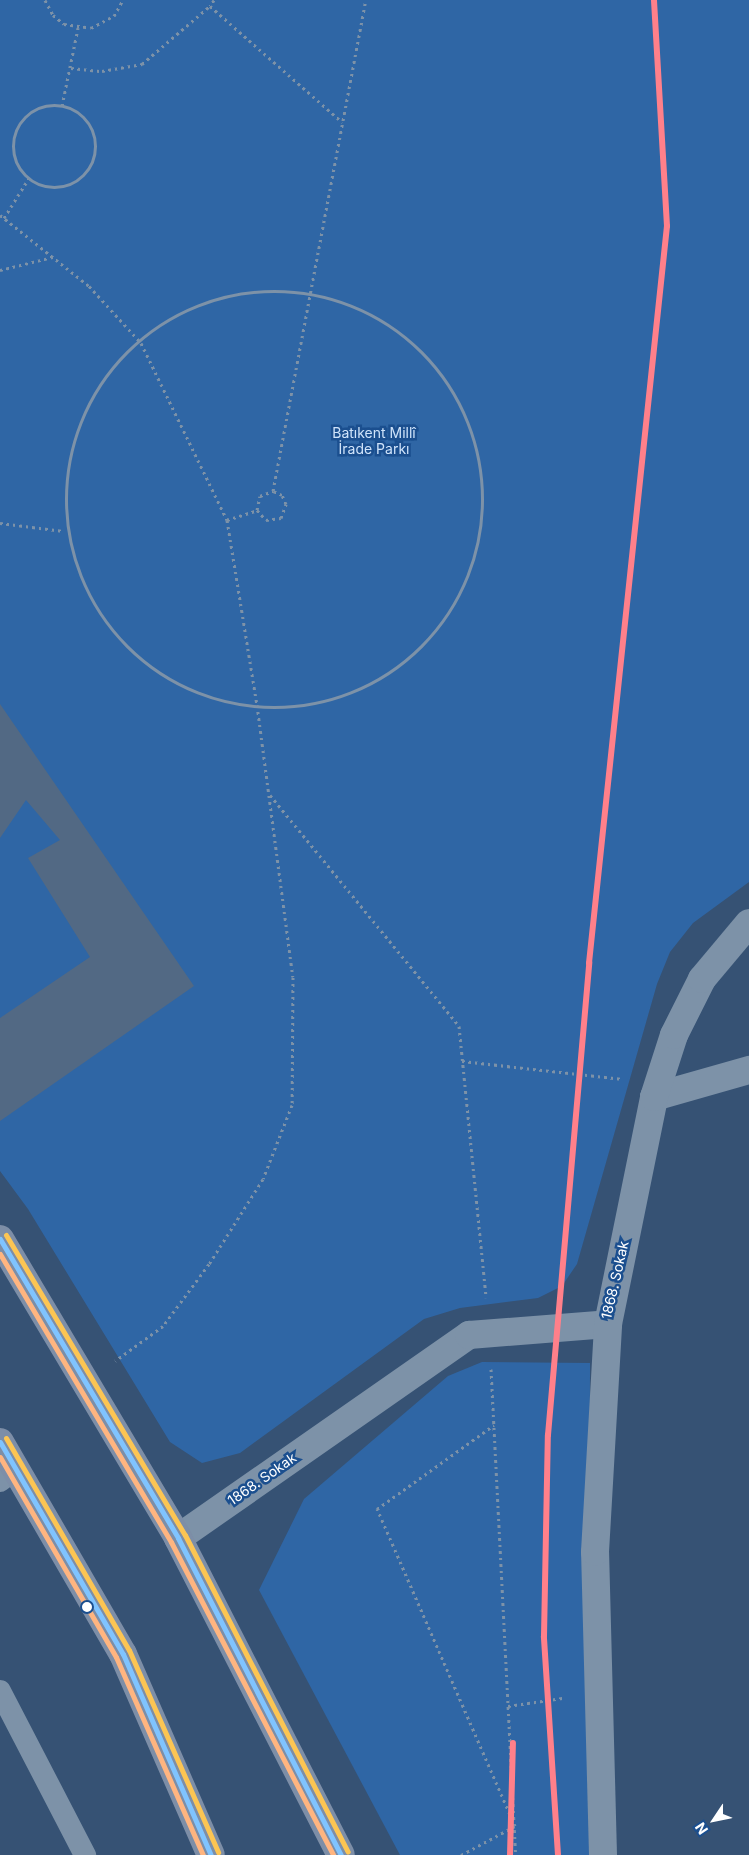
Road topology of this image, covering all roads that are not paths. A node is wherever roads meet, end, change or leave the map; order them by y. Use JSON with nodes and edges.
{"nodes":[{"id":1,"x":749,"y":924,"type":"edge"},
{"id":2,"x":749,"y":1070,"type":"edge"},
{"id":3,"x":657,"y":1090,"type":"junction"},
{"id":4,"x":0,"y":1239,"type":"edge"},
{"id":5,"x":608,"y":1324,"type":"junction"},
{"id":6,"x":0,"y":1442,"type":"edge"},
{"id":7,"x":8,"y":1475,"type":"edge"},
{"id":8,"x":178,"y":1538,"type":"junction"},
{"id":9,"x":0,"y":1692,"type":"edge"},
{"id":10,"x":85,"y":1855,"type":"edge"},
{"id":11,"x":212,"y":1855,"type":"edge"},
{"id":12,"x":341,"y":1855,"type":"edge"},
{"id":13,"x":603,"y":1855,"type":"edge"}],
"edges":[{"from":1,"to":3,"type":"street","name":"1868. Sokak"},
{"from":2,"to":3,"type":"street"},
{"from":3,"to":5,"type":"street","name":"1868. Sokak"},
{"from":4,"to":8,"type":"main road"},
{"from":5,"to":8,"type":"street","name":"1868. Sokak"},
{"from":5,"to":13,"type":"street"},
{"from":6,"to":7,"type":"main road"},
{"from":7,"to":11,"type":"main road"},
{"from":8,"to":12,"type":"main road"},
{"from":9,"to":10,"type":"lane"}]}
